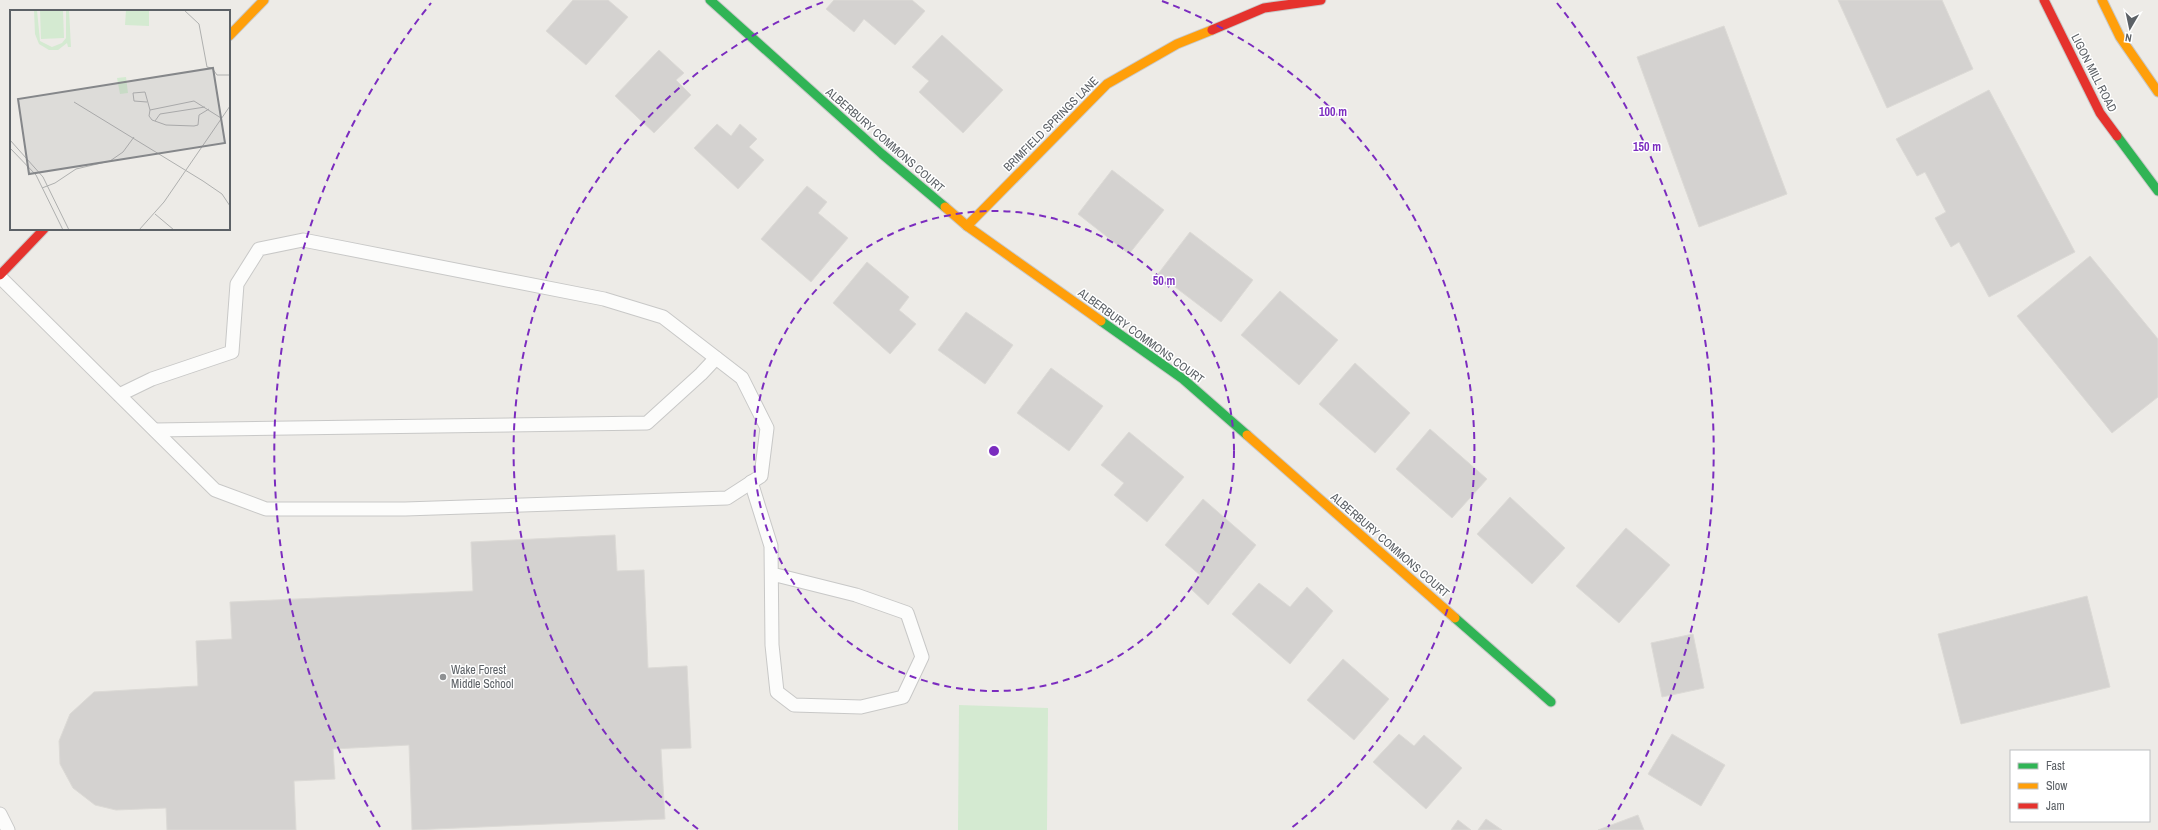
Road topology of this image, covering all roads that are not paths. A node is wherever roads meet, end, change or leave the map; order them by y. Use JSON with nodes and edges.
{"nodes":[{"id":1,"x":264,"y":0,"type":"edge"},
{"id":2,"x":710,"y":0,"type":"edge"},
{"id":3,"x":1321,"y":0,"type":"edge"},
{"id":4,"x":2044,"y":0,"type":"edge"},
{"id":5,"x":2102,"y":0,"type":"edge"},
{"id":6,"x":230,"y":35,"type":"edge"},
{"id":7,"x":2158,"y":92,"type":"edge"},
{"id":8,"x":2158,"y":191,"type":"edge"},
{"id":9,"x":966,"y":226,"type":"junction"},
{"id":10,"x":43,"y":230,"type":"edge"},
{"id":11,"x":0,"y":276,"type":"edge"},
{"id":12,"x":716,"y":358,"type":"junction"},
{"id":13,"x":119,"y":395,"type":"junction"},
{"id":14,"x":155,"y":430,"type":"junction"},
{"id":15,"x":751,"y":482,"type":"junction"},
{"id":16,"x":772,"y":574,"type":"junction"},
{"id":17,"x":1551,"y":702,"type":"dead end"},
{"id":18,"x":0,"y":814,"type":"edge"},
{"id":19,"x":8,"y":830,"type":"edge"}],
"edges":[{"from":1,"to":6,"type":"street"},
{"from":2,"to":9,"type":"street","name":"ALBERBURY COMMONS COURT"},
{"from":3,"to":9,"type":"street","name":"BRIMFIELD SPRINGS LANE"},
{"from":4,"to":8,"type":"street","name":"LIGON MILL ROAD"},
{"from":5,"to":7,"type":"street"},
{"from":9,"to":17,"type":"street","name":"ALBERBURY COMMONS COURT"},
{"from":10,"to":11,"type":"street"},
{"from":11,"to":13,"type":"lane"},
{"from":12,"to":13,"type":"lane"},
{"from":12,"to":14,"type":"lane"},
{"from":12,"to":15,"type":"lane"},
{"from":13,"to":14,"type":"lane"},
{"from":14,"to":15,"type":"lane"},
{"from":15,"to":16,"type":"lane"},
{"from":16,"to":16,"type":"lane"},
{"from":18,"to":19,"type":"lane"}]}
